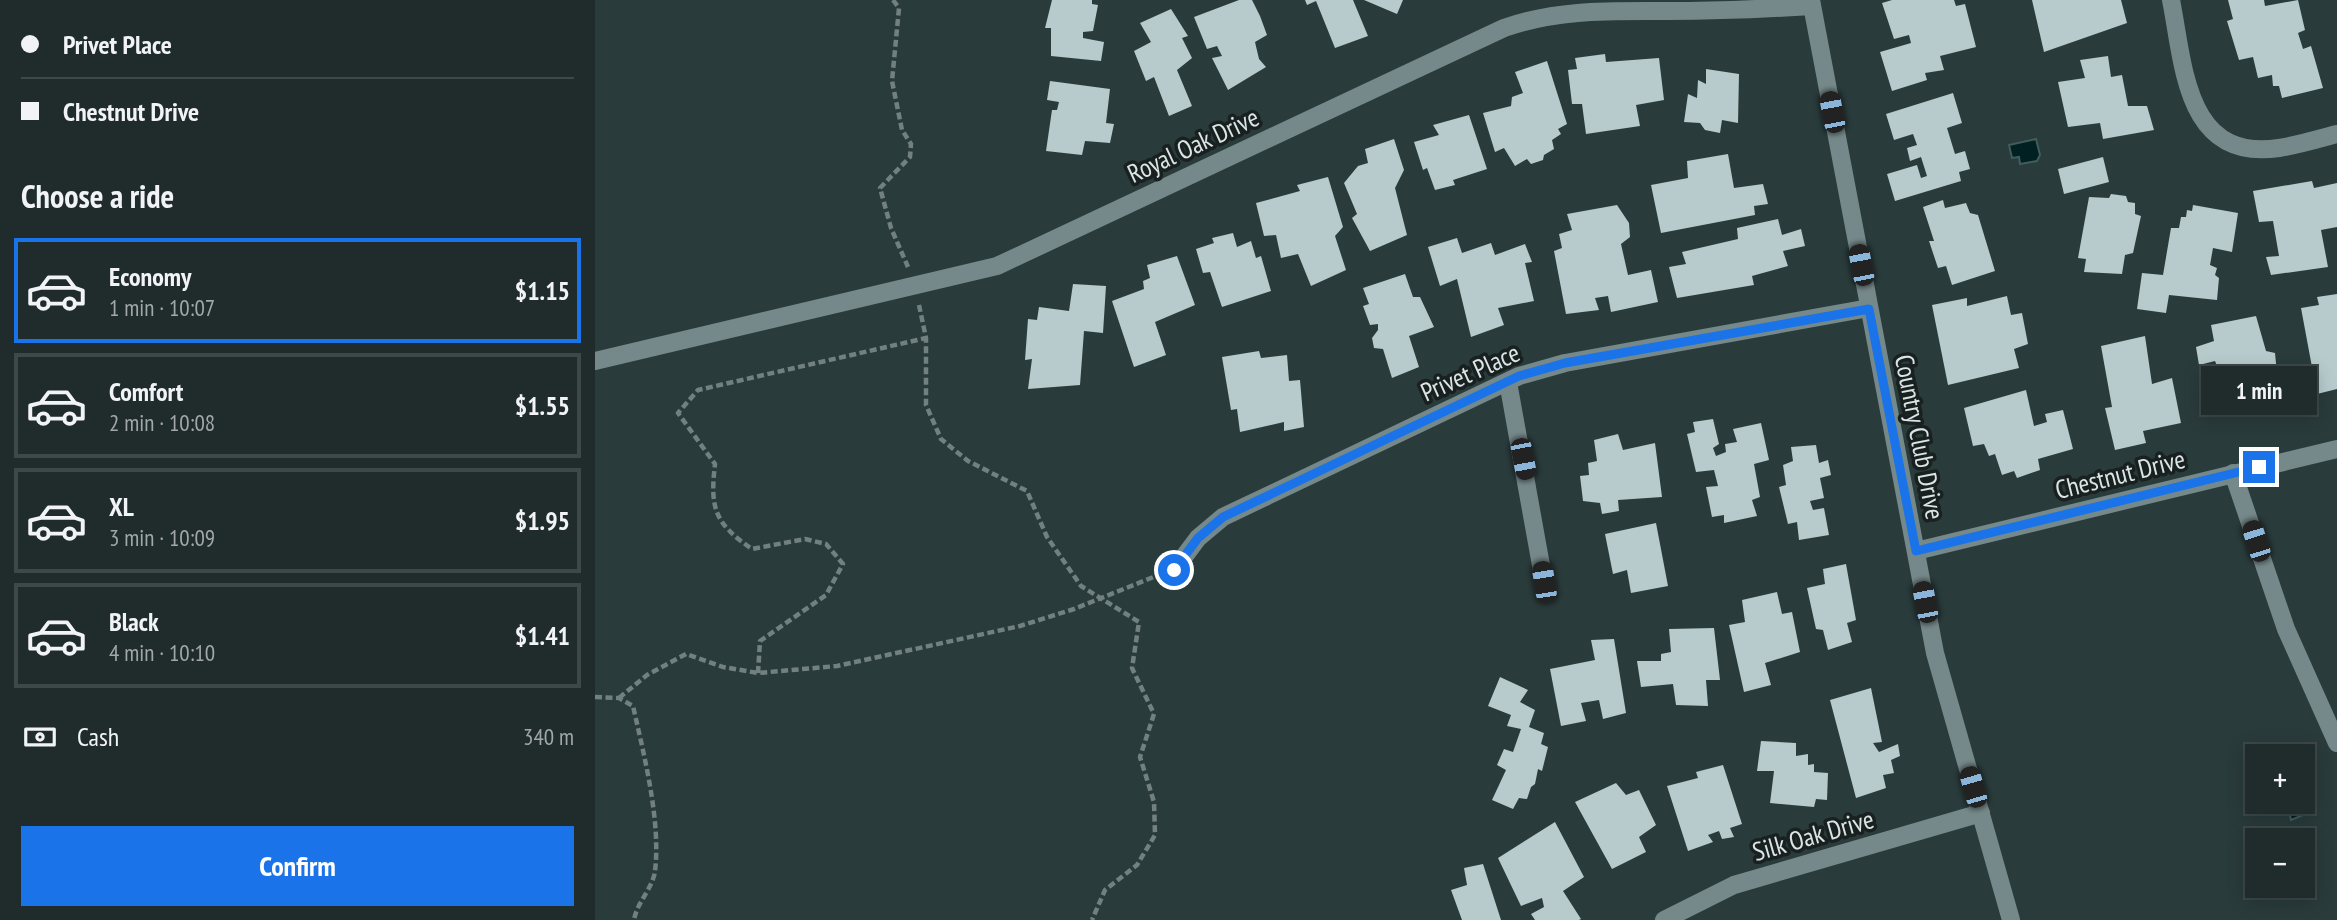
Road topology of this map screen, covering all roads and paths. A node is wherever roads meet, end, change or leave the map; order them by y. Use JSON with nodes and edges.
{"nodes":[{"id":1,"x":893,"y":0,"type":"edge"},
{"id":2,"x":2171,"y":0,"type":"edge"},
{"id":3,"x":1812,"y":3,"type":"edge"},
{"id":4,"x":2337,"y":134,"type":"edge"},
{"id":5,"x":915,"y":287,"type":"junction"},
{"id":6,"x":1869,"y":309,"type":"junction"},
{"id":7,"x":926,"y":338,"type":"junction"},
{"id":8,"x":595,"y":361,"type":"edge"},
{"id":9,"x":1508,"y":382,"type":"junction"},
{"id":10,"x":2337,"y":449,"type":"edge"},
{"id":11,"x":2233,"y":473,"type":"junction"},
{"id":12,"x":1916,"y":551,"type":"junction"},
{"id":13,"x":1174,"y":570,"type":"joint"},
{"id":14,"x":1544,"y":582,"type":"dead end"},
{"id":15,"x":1100,"y":597,"type":"junction"},
{"id":16,"x":758,"y":673,"type":"junction"},
{"id":17,"x":595,"y":697,"type":"edge"},
{"id":18,"x":619,"y":698,"type":"junction"},
{"id":19,"x":2337,"y":743,"type":"edge"},
{"id":20,"x":1981,"y":813,"type":"junction"},
{"id":21,"x":634,"y":920,"type":"edge"},
{"id":22,"x":1092,"y":920,"type":"edge"},
{"id":23,"x":1664,"y":920,"type":"edge"},
{"id":24,"x":2011,"y":920,"type":"edge"}],
"edges":[{"from":1,"to":5,"type":"path"},
{"from":2,"to":4,"type":"street"},
{"from":3,"to":5,"type":"street","name":"Royal Oak Drive"},
{"from":3,"to":6,"type":"street","name":"Country Club Drive"},
{"from":5,"to":7,"type":"path"},
{"from":5,"to":8,"type":"street","name":"Royal Oak Drive"},
{"from":6,"to":9,"type":"street","name":"Privet Place"},
{"from":6,"to":12,"type":"street","name":"Country Club Drive"},
{"from":7,"to":15,"type":"path"},
{"from":7,"to":16,"type":"path"},
{"from":9,"to":13,"type":"street","name":"Privet Place"},
{"from":9,"to":14,"type":"street"},
{"from":10,"to":11,"type":"street","name":"Chestnut Drive"},
{"from":11,"to":12,"type":"street","name":"Chestnut Drive"},
{"from":11,"to":19,"type":"street"},
{"from":12,"to":20,"type":"street","name":"Country Club Drive"},
{"from":13,"to":15,"type":"path"},
{"from":15,"to":16,"type":"path"},
{"from":15,"to":22,"type":"path"},
{"from":16,"to":18,"type":"path"},
{"from":17,"to":18,"type":"path"},
{"from":18,"to":21,"type":"path"},
{"from":20,"to":23,"type":"street","name":"Silk Oak Drive"},
{"from":20,"to":24,"type":"street","name":"Country Club Drive"}]}
